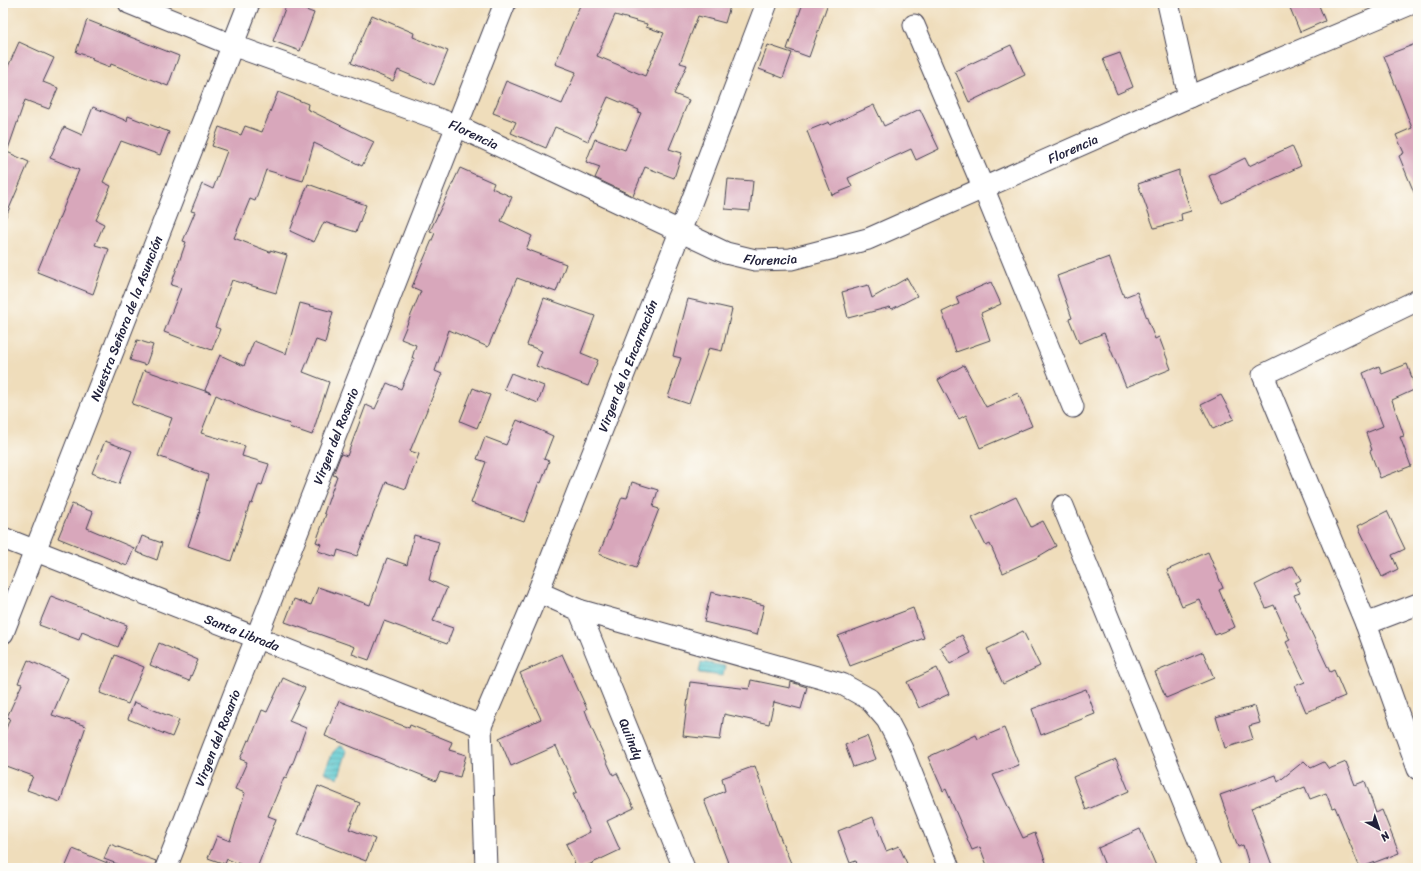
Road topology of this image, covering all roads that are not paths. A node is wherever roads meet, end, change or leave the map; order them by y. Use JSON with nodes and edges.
{"nodes":[{"id":1,"x":129,"y":3,"type":"edge"},
{"id":2,"x":249,"y":3,"type":"edge"},
{"id":3,"x":505,"y":3,"type":"edge"},
{"id":4,"x":767,"y":3,"type":"edge"},
{"id":5,"x":1168,"y":3,"type":"edge"},
{"id":6,"x":1413,"y":3,"type":"edge"},
{"id":7,"x":914,"y":25,"type":"dead end"},
{"id":8,"x":232,"y":45,"type":"junction"},
{"id":9,"x":1189,"y":97,"type":"junction"},
{"id":10,"x":455,"y":125,"type":"junction"},
{"id":11,"x":983,"y":186,"type":"junction"},
{"id":12,"x":680,"y":232,"type":"junction"},
{"id":13,"x":1418,"y":300,"type":"edge"},
{"id":14,"x":1073,"y":407,"type":"dead end"},
{"id":15,"x":1063,"y":506,"type":"dead end"},
{"id":16,"x":3,"y":538,"type":"edge"},
{"id":17,"x":35,"y":551,"type":"junction"},
{"id":18,"x":538,"y":592,"type":"junction"},
{"id":19,"x":1418,"y":604,"type":"edge"},
{"id":20,"x":579,"y":610,"type":"junction"},
{"id":21,"x":1366,"y":624,"type":"junction"},
{"id":22,"x":3,"y":633,"type":"edge"},
{"id":23,"x":255,"y":638,"type":"junction"},
{"id":24,"x":482,"y":726,"type":"junction"},
{"id":25,"x":1418,"y":769,"type":"edge"},
{"id":26,"x":166,"y":868,"type":"edge"},
{"id":27,"x":486,"y":868,"type":"edge"},
{"id":28,"x":684,"y":868,"type":"edge"},
{"id":29,"x":949,"y":868,"type":"edge"},
{"id":30,"x":1210,"y":868,"type":"edge"}],
"edges":[{"from":1,"to":8,"type":"street","name":"Florencia"},
{"from":2,"to":8,"type":"street","name":"Nuestra Señora de la Asunción"},
{"from":3,"to":10,"type":"street","name":"Virgen del Rosario"},
{"from":4,"to":12,"type":"street","name":"Virgen de la Encarnación"},
{"from":5,"to":9,"type":"street"},
{"from":6,"to":9,"type":"street","name":"Florencia"},
{"from":7,"to":11,"type":"street"},
{"from":8,"to":10,"type":"street","name":"Florencia"},
{"from":8,"to":17,"type":"street","name":"Nuestra Señora de la Asunción"},
{"from":9,"to":11,"type":"street","name":"Florencia"},
{"from":10,"to":12,"type":"street","name":"Florencia"},
{"from":10,"to":23,"type":"street","name":"Virgen del Rosario"},
{"from":11,"to":12,"type":"street","name":"Florencia"},
{"from":11,"to":14,"type":"street"},
{"from":12,"to":18,"type":"street","name":"Virgen de la Encarnación"},
{"from":13,"to":21,"type":"street"},
{"from":15,"to":30,"type":"street"},
{"from":16,"to":17,"type":"street","name":"Santa Librada"},
{"from":17,"to":22,"type":"street","name":"Nuestra Señora de la Asunción"},
{"from":17,"to":23,"type":"street","name":"Santa Librada"},
{"from":18,"to":20,"type":"street"},
{"from":18,"to":24,"type":"street","name":"Virgen de la Encarnación"},
{"from":19,"to":21,"type":"street"},
{"from":20,"to":28,"type":"street","name":"Quiindy"},
{"from":20,"to":29,"type":"street"},
{"from":21,"to":25,"type":"street"},
{"from":23,"to":24,"type":"street","name":"Santa Librada"},
{"from":23,"to":26,"type":"street","name":"Virgen del Rosario"},
{"from":24,"to":27,"type":"street"}]}
